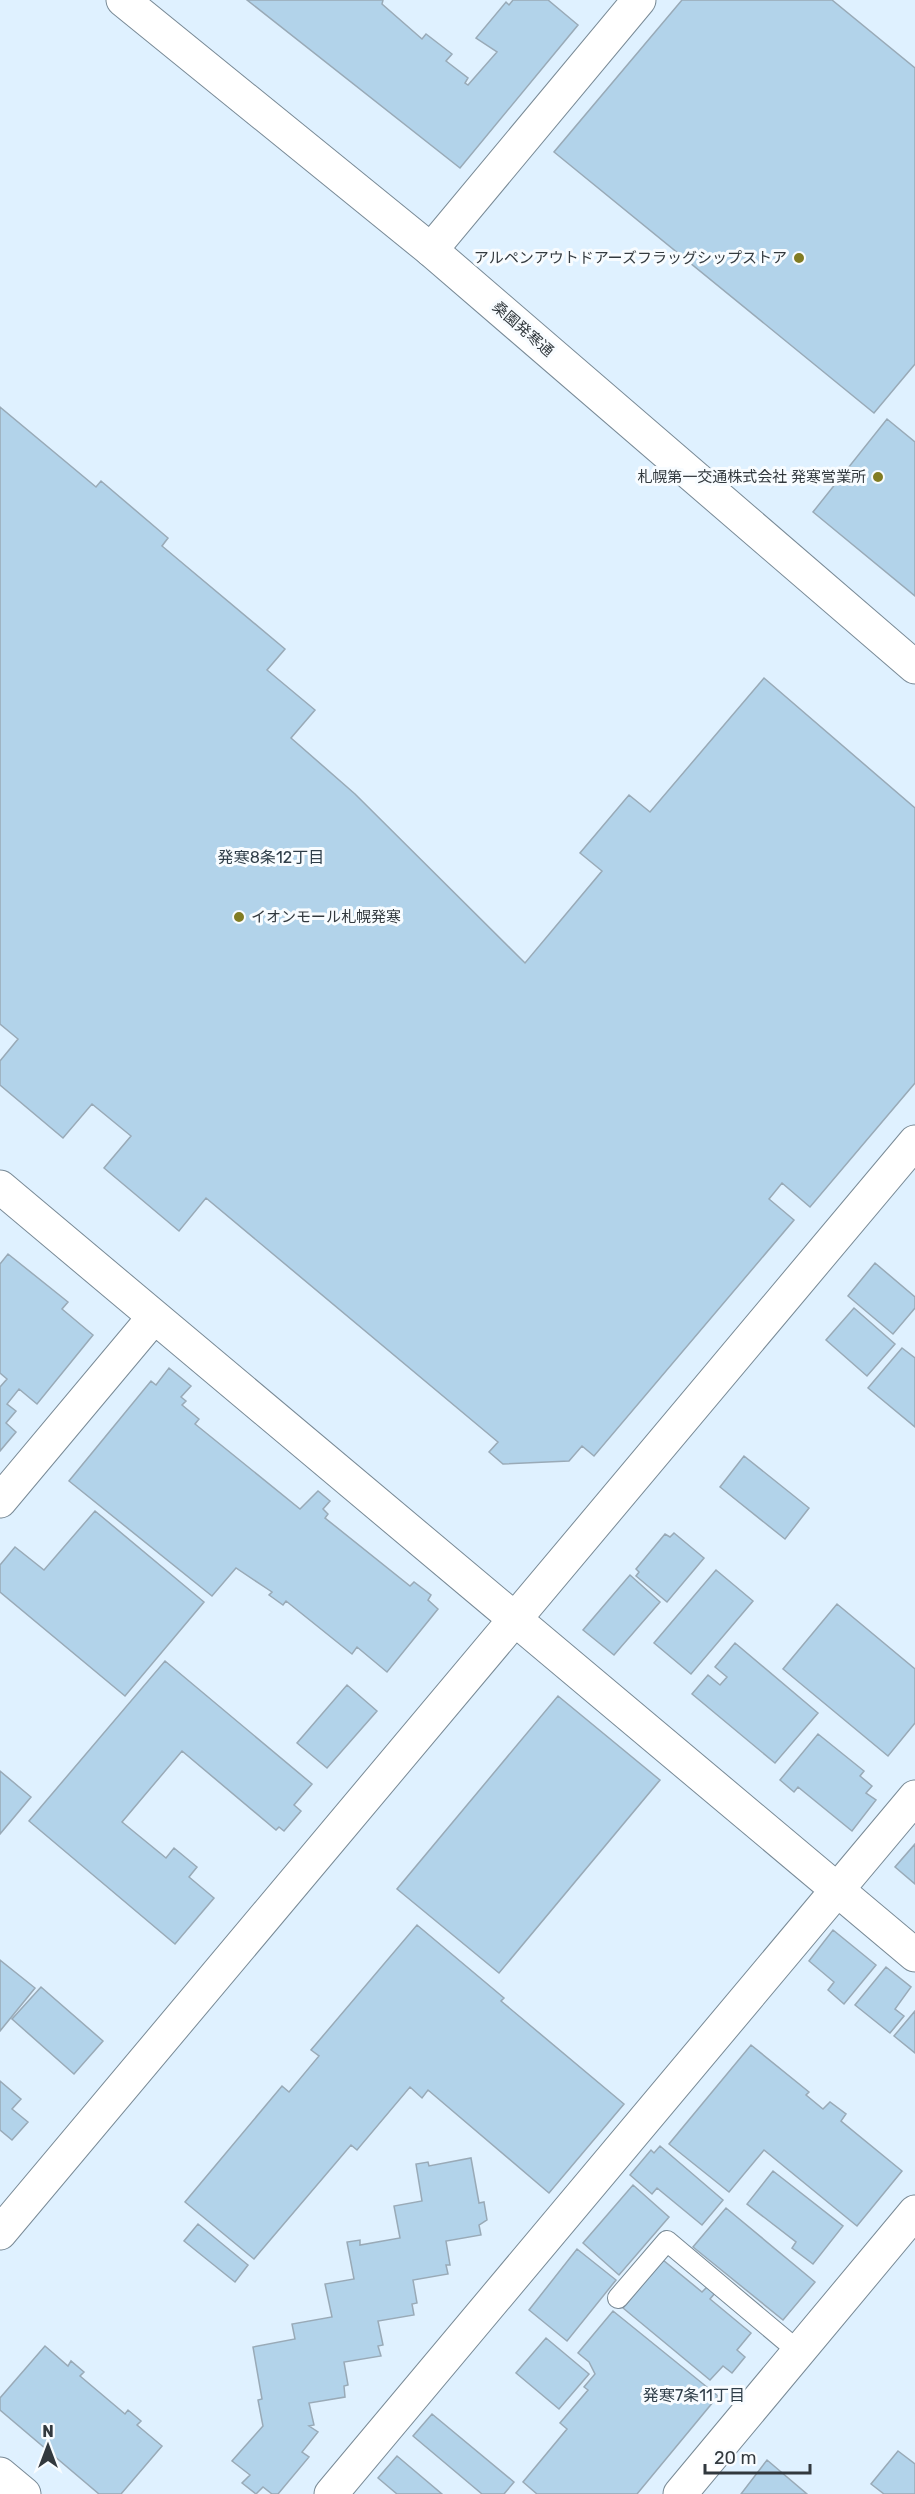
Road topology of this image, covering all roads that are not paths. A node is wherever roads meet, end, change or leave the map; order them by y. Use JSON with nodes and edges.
{"nodes":[{"id":1,"x":123,"y":0,"type":"edge"},
{"id":2,"x":639,"y":0,"type":"edge"},
{"id":3,"x":431,"y":250,"type":"junction"},
{"id":4,"x":915,"y":668,"type":"edge"},
{"id":5,"x":915,"y":1142,"type":"edge"},
{"id":6,"x":0,"y":1187,"type":"edge"},
{"id":7,"x":154,"y":1317,"type":"junction"},
{"id":8,"x":0,"y":1501,"type":"edge"},
{"id":9,"x":516,"y":1621,"type":"junction"},
{"id":10,"x":915,"y":1797,"type":"edge"},
{"id":11,"x":837,"y":1890,"type":"junction"},
{"id":12,"x":915,"y":1955,"type":"edge"},
{"id":13,"x":915,"y":2212,"type":"edge"},
{"id":14,"x":0,"y":2233,"type":"edge"},
{"id":15,"x":618,"y":2298,"type":"dead end"},
{"id":16,"x":798,"y":2351,"type":"junction"},
{"id":17,"x":0,"y":2474,"type":"edge"},
{"id":18,"x":24,"y":2494,"type":"edge"},
{"id":19,"x":331,"y":2494,"type":"edge"},
{"id":20,"x":680,"y":2494,"type":"edge"}],
"edges":[{"from":1,"to":3,"type":"street","name":"桑園発寒通"},
{"from":2,"to":3,"type":"street"},
{"from":3,"to":4,"type":"street","name":"桑園発寒通"},
{"from":5,"to":9,"type":"street"},
{"from":6,"to":7,"type":"street"},
{"from":7,"to":8,"type":"street"},
{"from":7,"to":9,"type":"street"},
{"from":9,"to":11,"type":"street"},
{"from":9,"to":14,"type":"street"},
{"from":10,"to":11,"type":"street"},
{"from":11,"to":12,"type":"street"},
{"from":11,"to":19,"type":"street"},
{"from":13,"to":16,"type":"street"},
{"from":15,"to":16,"type":"lane"},
{"from":16,"to":20,"type":"street"},
{"from":17,"to":18,"type":"street"}]}
